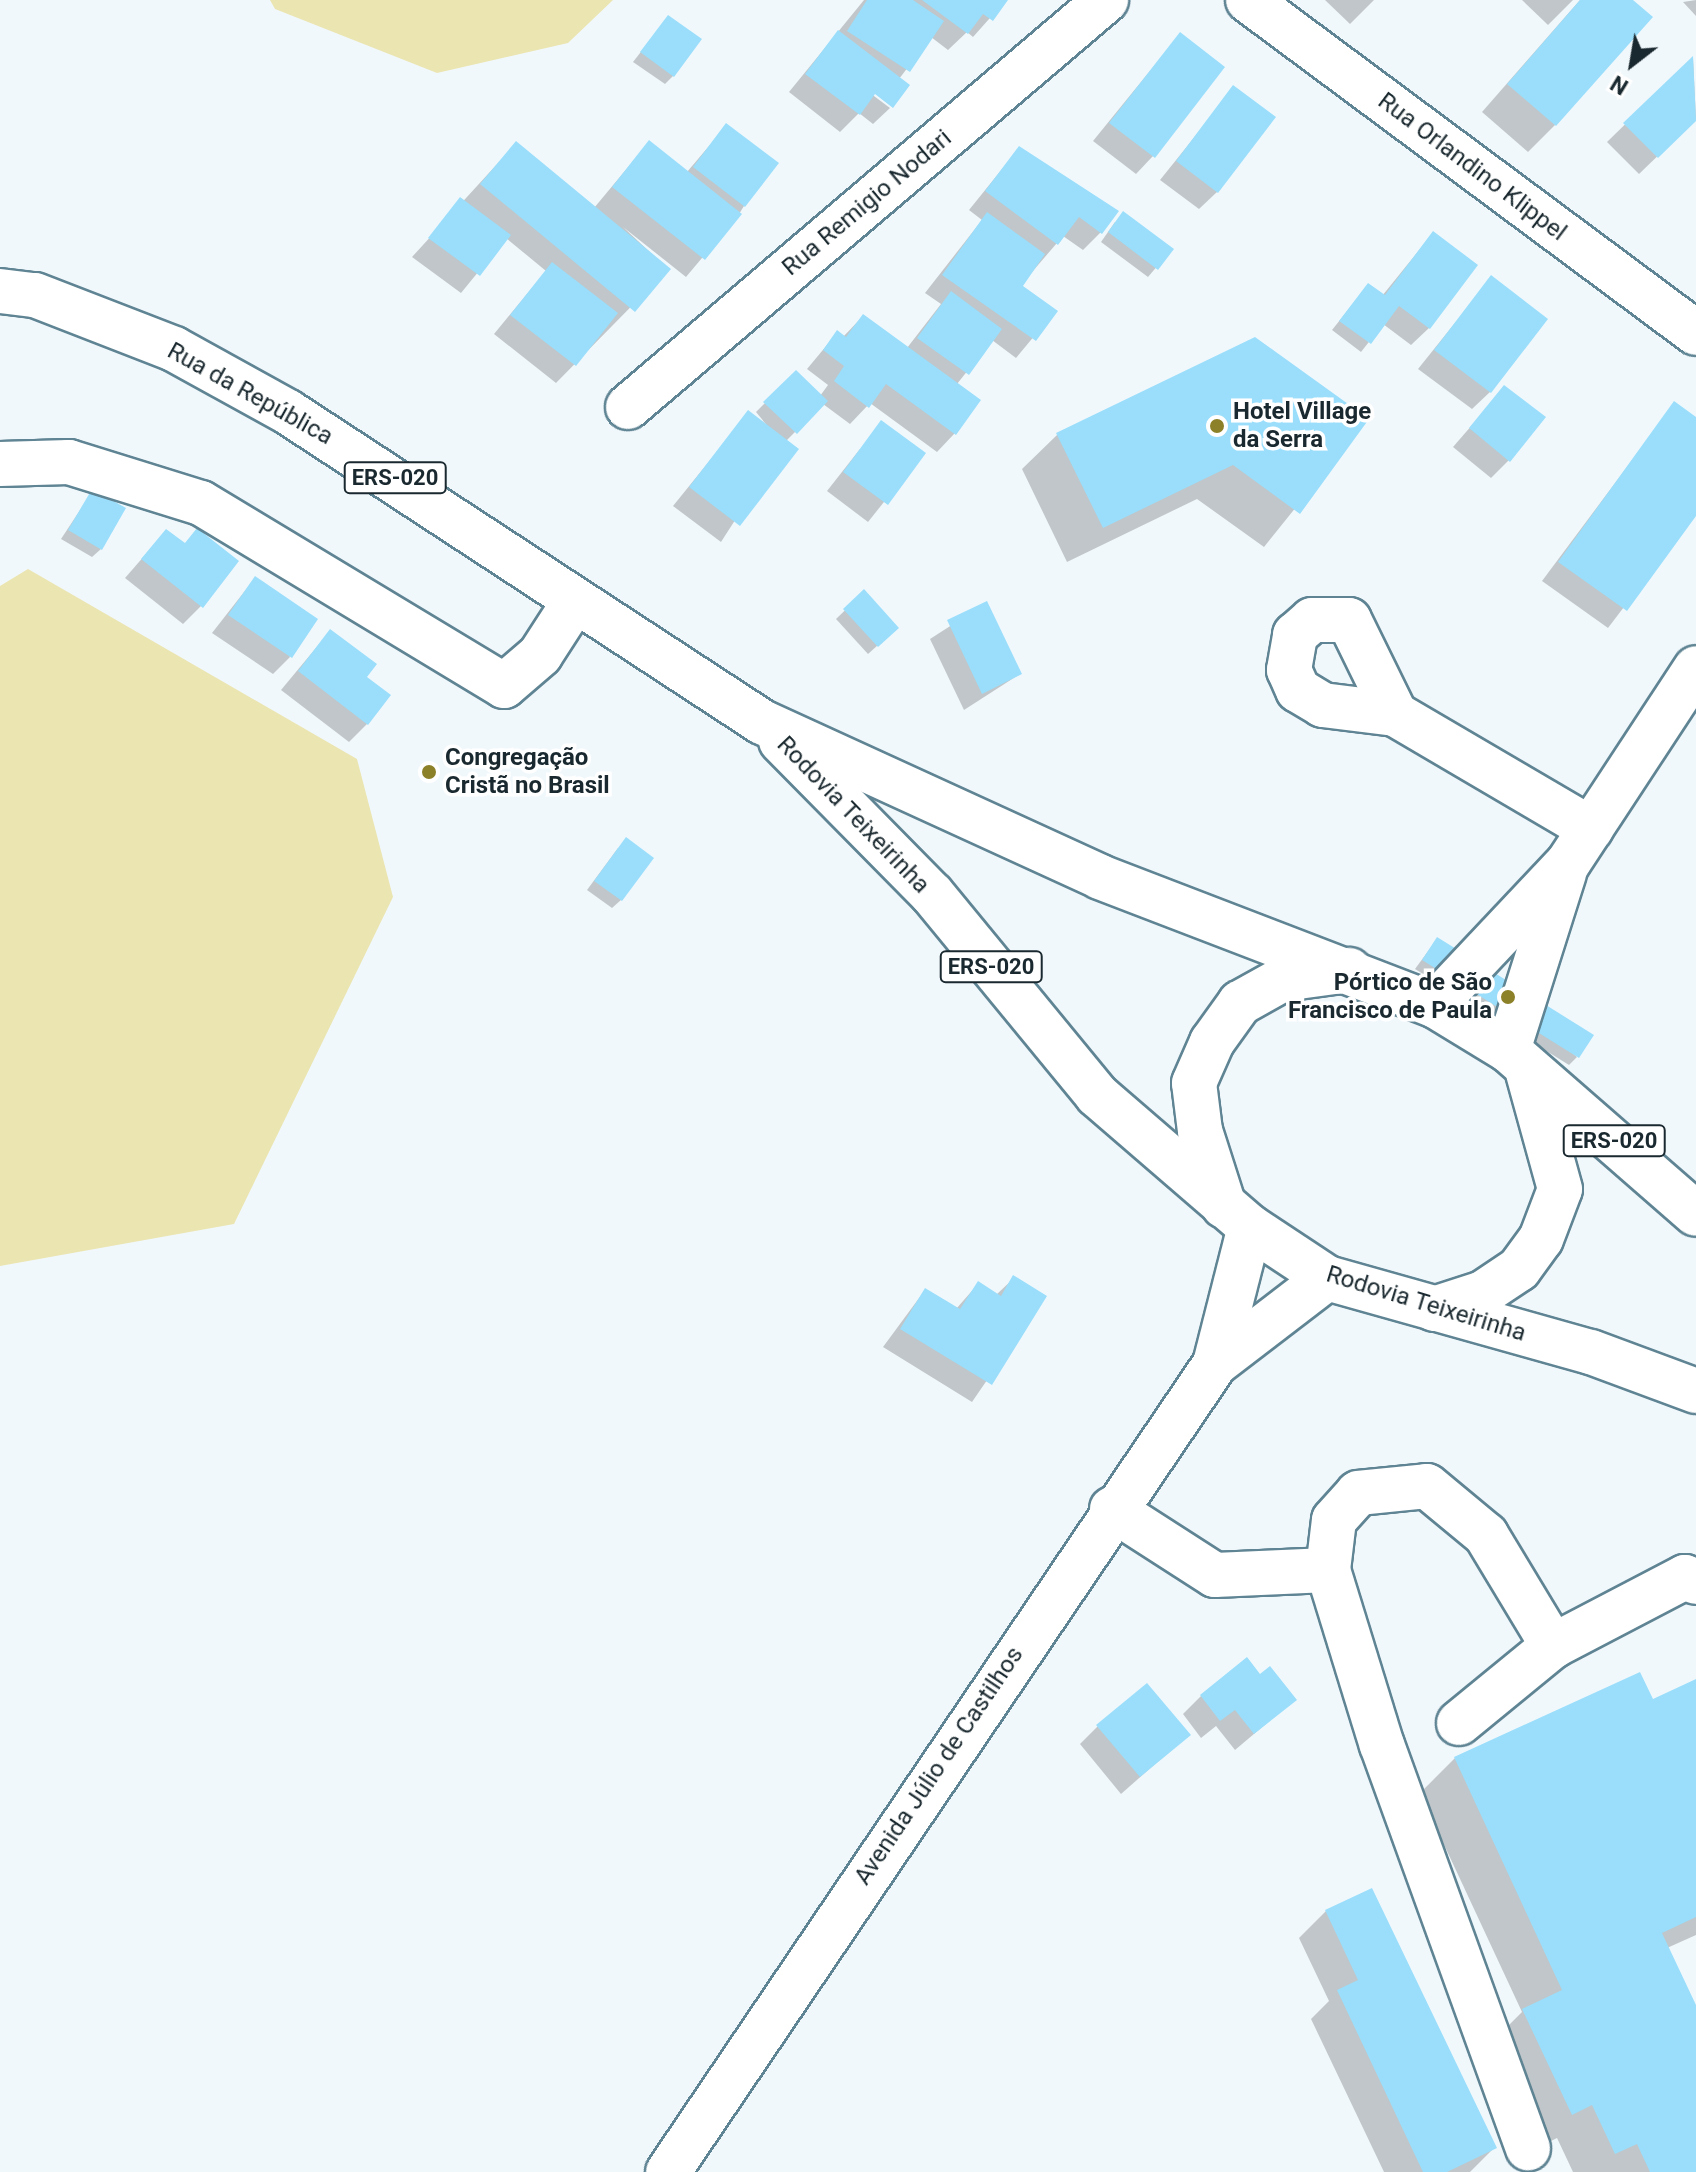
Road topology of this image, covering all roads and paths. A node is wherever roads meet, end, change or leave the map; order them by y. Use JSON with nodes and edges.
{"nodes":[{"id":1,"x":1106,"y":0,"type":"edge"},
{"id":2,"x":1248,"y":0,"type":"edge"},
{"id":3,"x":0,"y":291,"type":"edge"},
{"id":4,"x":1696,"y":333,"type":"edge"},
{"id":5,"x":628,"y":407,"type":"dead end"},
{"id":6,"x":0,"y":464,"type":"edge"},
{"id":7,"x":575,"y":601,"type":"junction"},
{"id":8,"x":1696,"y":668,"type":"edge"},
{"id":9,"x":1395,"y":714,"type":"dead end"},
{"id":10,"x":762,"y":722,"type":"junction"},
{"id":11,"x":1579,"y":846,"type":"junction"},
{"id":12,"x":1351,"y":969,"type":"junction"},
{"id":13,"x":1434,"y":1005,"type":"junction"},
{"id":14,"x":1518,"y":1061,"type":"junction"},
{"id":15,"x":1696,"y":1214,"type":"edge"},
{"id":16,"x":1237,"y":1216,"type":"junction"},
{"id":17,"x":1327,"y":1278,"type":"junction"},
{"id":18,"x":1434,"y":1309,"type":"junction"},
{"id":19,"x":1215,"y":1364,"type":"junction"},
{"id":20,"x":1696,"y":1391,"type":"edge"},
{"id":21,"x":1112,"y":1509,"type":"junction"},
{"id":22,"x":1328,"y":1570,"type":"junction"},
{"id":23,"x":1696,"y":1582,"type":"edge"},
{"id":24,"x":1553,"y":1646,"type":"junction"},
{"id":25,"x":1459,"y":1723,"type":"dead end"},
{"id":26,"x":1528,"y":2148,"type":"dead end"},
{"id":27,"x":668,"y":2172,"type":"edge"}],
"edges":[{"from":1,"to":5,"type":"main road","name":"Rua Remigio Nodari"},
{"from":2,"to":4,"type":"main road","name":"Rua Orlandino Klippel"},
{"from":3,"to":7,"type":"main road","name":"Rua da República","number":"ERS-020"},
{"from":6,"to":7,"type":"main road"},
{"from":7,"to":10,"type":"main road","name":"Rua da República","number":"ERS-020"},
{"from":8,"to":11,"type":"main road"},
{"from":9,"to":11,"type":"main road"},
{"from":10,"to":12,"type":"main road","name":"Rodovia Teixeirinha","number":"ERS-020"},
{"from":10,"to":16,"type":"main road","name":"Rodovia Teixeirinha","number":"ERS-020"},
{"from":11,"to":13,"type":"main road"},
{"from":11,"to":14,"type":"main road"},
{"from":12,"to":13,"type":"main road","name":"Rodovia Teixeirinha","number":"ERS-020"},
{"from":12,"to":16,"type":"main road"},
{"from":13,"to":14,"type":"main road","name":"Rodovia Teixeirinha","number":"ERS-020"},
{"from":14,"to":15,"type":"main road","name":"Rodovia Teixeirinha","number":"ERS-020"},
{"from":14,"to":18,"type":"main road"},
{"from":16,"to":17,"type":"main road","name":"Rodovia Teixeirinha","number":"ERS-020"},
{"from":16,"to":19,"type":"main road","name":"Avenida Júlio de Castilhos"},
{"from":17,"to":18,"type":"main road","name":"Rodovia Teixeirinha","number":"ERS-020"},
{"from":17,"to":19,"type":"main road","name":"Avenida Júlio de Castilhos"},
{"from":18,"to":20,"type":"main road","name":"Rodovia Teixeirinha","number":"ERS-020"},
{"from":19,"to":21,"type":"main road","name":"Avenida Júlio de Castilhos"},
{"from":21,"to":22,"type":"main road"},
{"from":21,"to":27,"type":"main road","name":"Avenida Júlio de Castilhos"},
{"from":22,"to":24,"type":"main road"},
{"from":22,"to":26,"type":"main road"},
{"from":23,"to":24,"type":"main road"},
{"from":24,"to":25,"type":"main road"}]}
